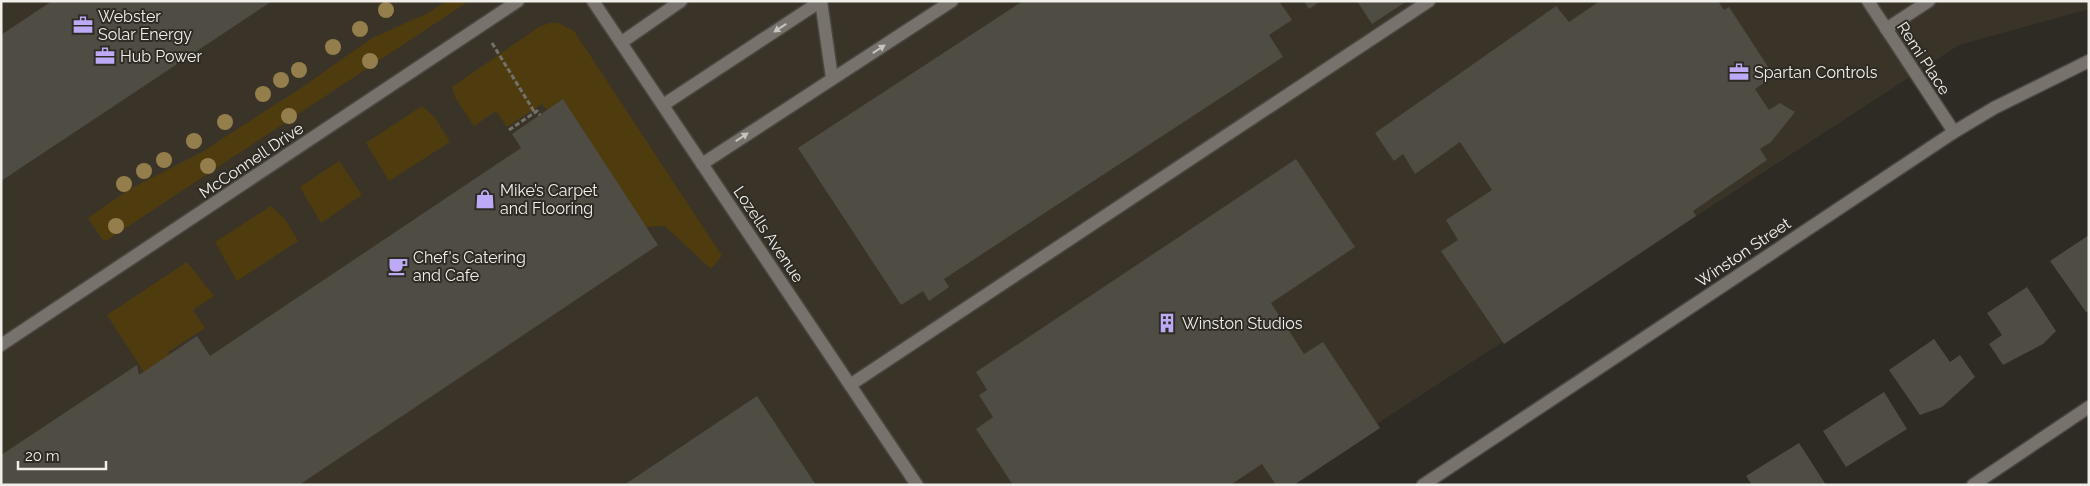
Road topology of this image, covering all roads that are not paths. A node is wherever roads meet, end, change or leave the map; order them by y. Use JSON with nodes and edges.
{"nodes":[{"id":1,"x":518,"y":1,"type":"edge"},
{"id":2,"x":593,"y":1,"type":"edge"},
{"id":3,"x":681,"y":1,"type":"edge"},
{"id":4,"x":952,"y":1,"type":"edge"},
{"id":5,"x":1429,"y":1,"type":"edge"},
{"id":6,"x":1868,"y":1,"type":"edge"},
{"id":7,"x":1929,"y":1,"type":"edge"},
{"id":8,"x":1886,"y":29,"type":"junction"},
{"id":9,"x":622,"y":42,"type":"junction"},
{"id":10,"x":2089,"y":61,"type":"edge"},
{"id":11,"x":832,"y":78,"type":"junction"},
{"id":12,"x":663,"y":105,"type":"junction"},
{"id":13,"x":1954,"y":132,"type":"junction"},
{"id":14,"x":702,"y":164,"type":"junction"},
{"id":15,"x":1,"y":345,"type":"edge"},
{"id":16,"x":850,"y":385,"type":"junction"},
{"id":17,"x":2089,"y":407,"type":"edge"},
{"id":18,"x":917,"y":485,"type":"edge"},
{"id":19,"x":1423,"y":485,"type":"edge"},
{"id":20,"x":1974,"y":485,"type":"edge"}],
"edges":[{"from":1,"to":15,"type":"street","name":"McConnell Drive"},
{"from":2,"to":9,"type":"street","name":"Lozells Avenue"},
{"from":3,"to":9,"type":"street"},
{"from":11,"to":4,"type":"street","one_way":true},
{"from":5,"to":16,"type":"street"},
{"from":6,"to":8,"type":"street","name":"Remi Place"},
{"from":7,"to":8,"type":"street"},
{"from":8,"to":13,"type":"street","name":"Remi Place"},
{"from":9,"to":12,"type":"street","name":"Lozells Avenue"},
{"from":10,"to":13,"type":"street","name":"Winston Street"},
{"from":11,"to":12,"type":"street","one_way":true},
{"from":14,"to":11,"type":"street","one_way":true},
{"from":12,"to":14,"type":"street","name":"Lozells Avenue"},
{"from":13,"to":19,"type":"street","name":"Winston Street"},
{"from":14,"to":16,"type":"street","name":"Lozells Avenue"},
{"from":16,"to":18,"type":"street","name":"Lozells Avenue"},
{"from":17,"to":20,"type":"street"}]}
